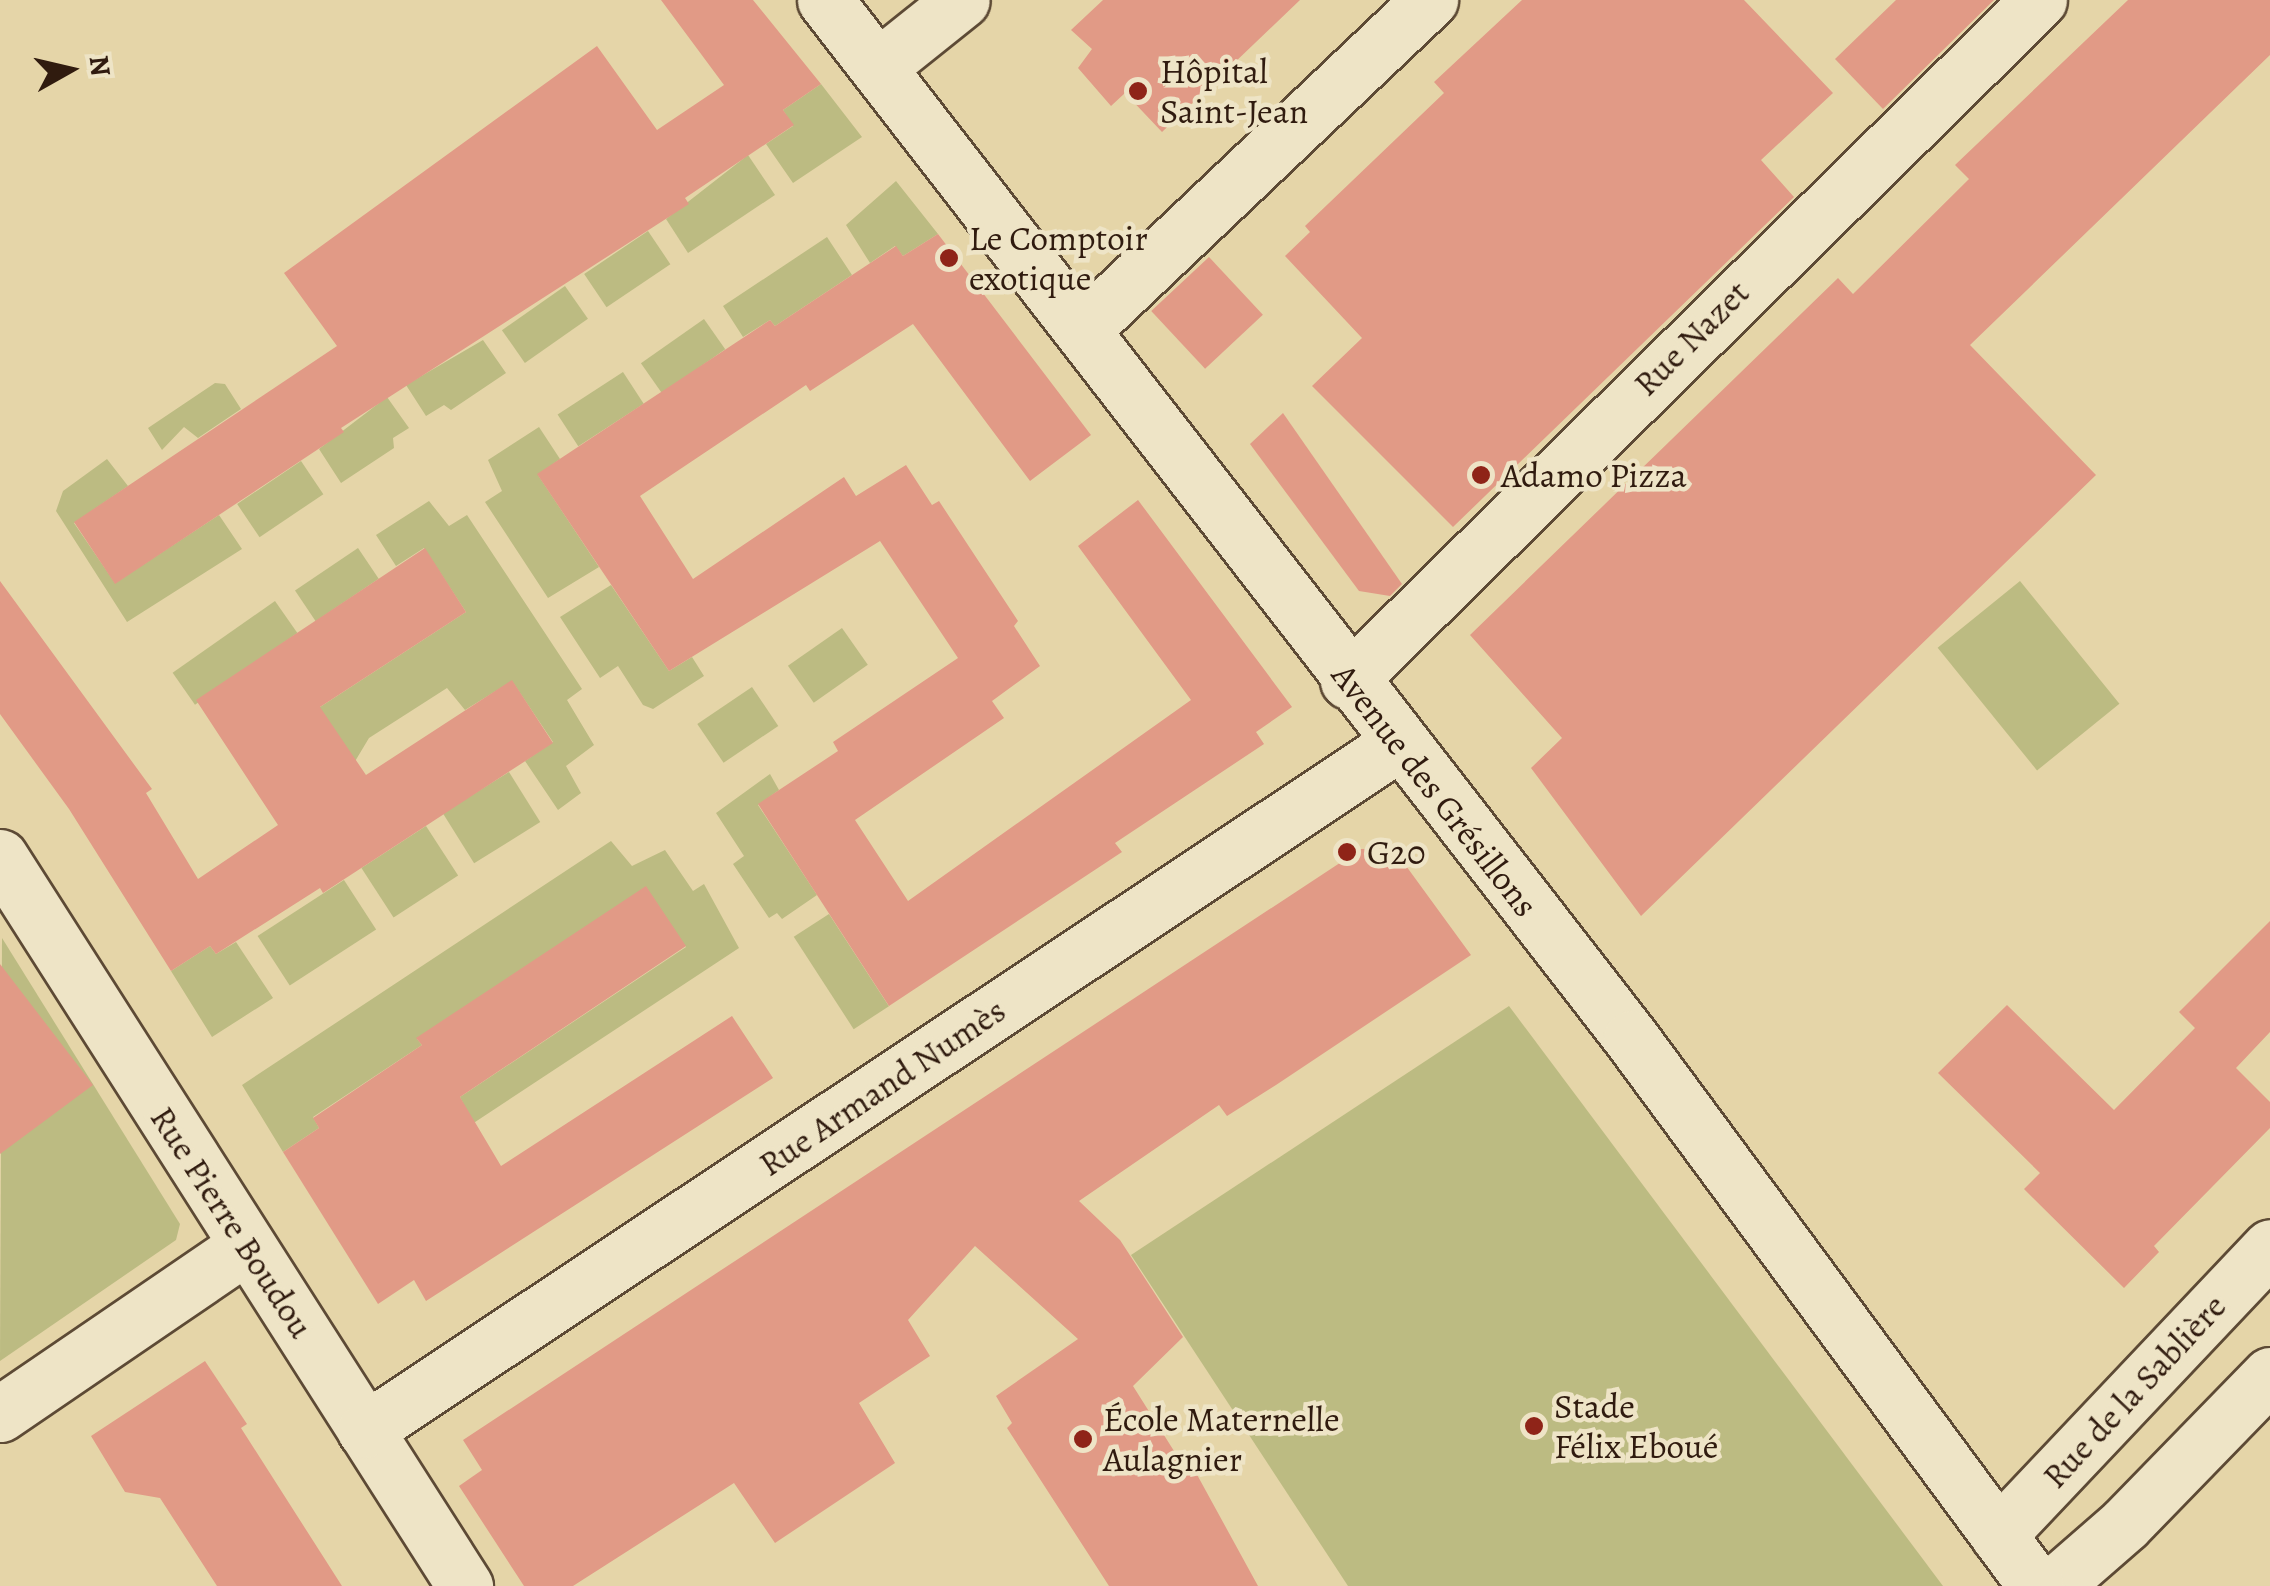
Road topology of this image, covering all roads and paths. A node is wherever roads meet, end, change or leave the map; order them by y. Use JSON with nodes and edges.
{"nodes":[{"id":1,"x":825,"y":0,"type":"edge"},
{"id":2,"x":962,"y":0,"type":"edge"},
{"id":3,"x":1430,"y":0,"type":"edge"},
{"id":4,"x":2039,"y":0,"type":"edge"},
{"id":5,"x":878,"y":67,"type":"junction"},
{"id":6,"x":1082,"y":330,"type":"junction"},
{"id":7,"x":1348,"y":681,"type":"junction"},
{"id":8,"x":1399,"y":743,"type":"junction"},
{"id":9,"x":0,"y":858,"type":"edge"},
{"id":10,"x":246,"y":1246,"type":"junction"},
{"id":11,"x":2270,"y":1246,"type":"edge"},
{"id":12,"x":2270,"y":1375,"type":"edge"},
{"id":13,"x":0,"y":1414,"type":"edge"},
{"id":14,"x":366,"y":1430,"type":"junction"},
{"id":15,"x":1998,"y":1535,"type":"junction"},
{"id":16,"x":466,"y":1586,"type":"edge"},
{"id":17,"x":2036,"y":1586,"type":"edge"},
{"id":18,"x":2054,"y":1586,"type":"edge"}],
"edges":[{"from":1,"to":5,"type":"street","name":"Avenue des Grésillons"},
{"from":2,"to":5,"type":"street"},
{"from":3,"to":6,"type":"street"},
{"from":4,"to":7,"type":"street","name":"Rue Nazet"},
{"from":5,"to":6,"type":"street","name":"Avenue des Grésillons"},
{"from":6,"to":7,"type":"street","name":"Avenue des Grésillons"},
{"from":7,"to":8,"type":"street","name":"Avenue des Grésillons"},
{"from":8,"to":14,"type":"street","name":"Rue Armand Numès"},
{"from":8,"to":15,"type":"street","name":"Avenue des Grésillons"},
{"from":9,"to":10,"type":"street","name":"Rue Pierre Boudou"},
{"from":10,"to":13,"type":"street"},
{"from":10,"to":14,"type":"street","name":"Rue Pierre Boudou"},
{"from":11,"to":15,"type":"street","name":"Rue de la Sablière"},
{"from":12,"to":18,"type":"street"},
{"from":14,"to":16,"type":"street","name":"Rue Pierre Boudou"},
{"from":15,"to":17,"type":"street","name":"Avenue des Grésillons"}]}
